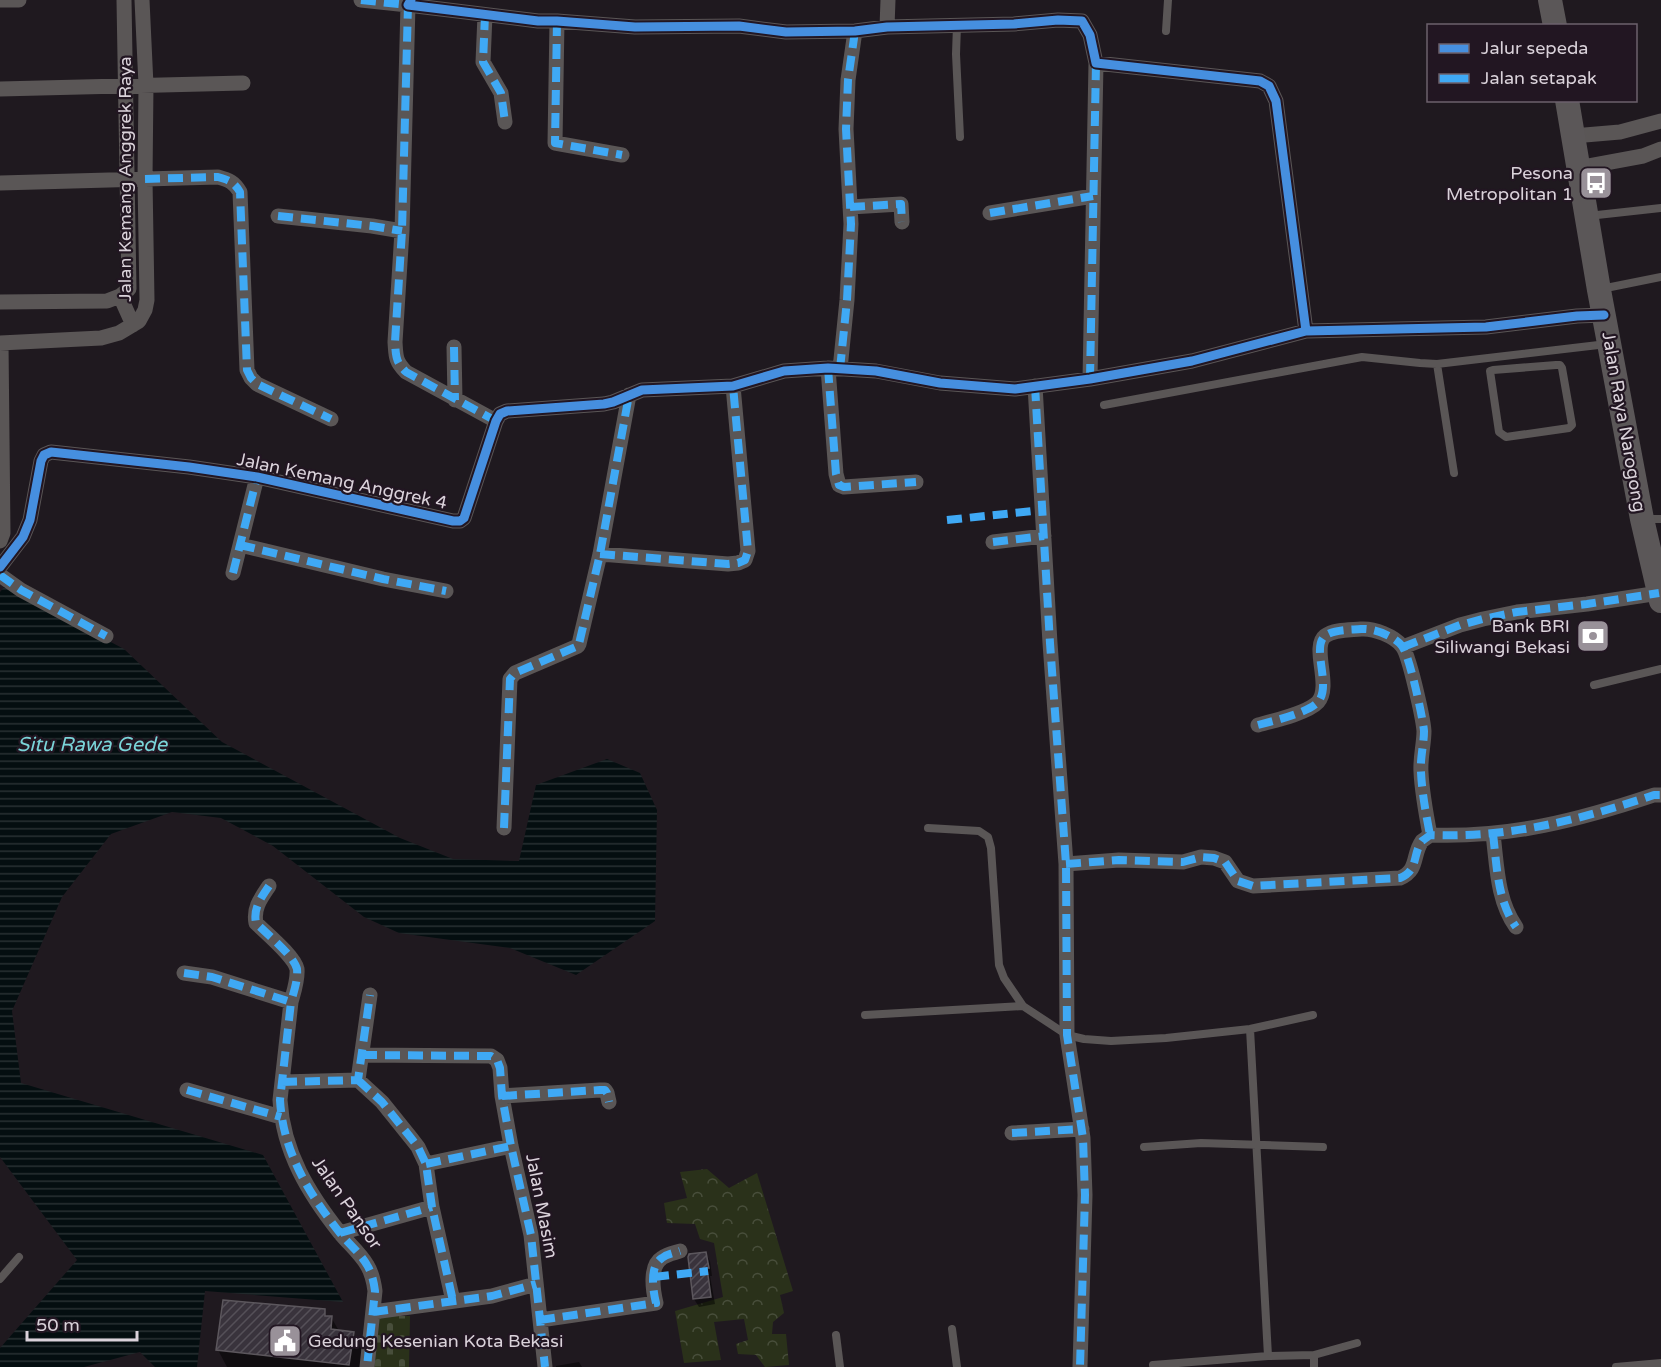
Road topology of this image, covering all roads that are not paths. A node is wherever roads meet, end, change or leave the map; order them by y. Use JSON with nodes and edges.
{"nodes":[{"id":1,"x":0,"y":0,"type":"edge"},
{"id":2,"x":19,"y":0,"type":"edge"},
{"id":3,"x":124,"y":0,"type":"edge"},
{"id":4,"x":142,"y":0,"type":"edge"},
{"id":5,"x":361,"y":0,"type":"edge"},
{"id":6,"x":888,"y":0,"type":"edge"},
{"id":7,"x":1168,"y":0,"type":"edge"},
{"id":8,"x":1550,"y":0,"type":"edge"},
{"id":9,"x":410,"y":3,"type":"edge"},
{"id":10,"x":485,"y":15,"type":"junction"},
{"id":11,"x":557,"y":21,"type":"junction"},
{"id":12,"x":1555,"y":24,"type":"edge"},
{"id":13,"x":957,"y":25,"type":"junction"},
{"id":14,"x":886,"y":27,"type":"junction"},
{"id":15,"x":855,"y":31,"type":"junction"},
{"id":16,"x":1166,"y":31,"type":"dead end"},
{"id":17,"x":1096,"y":63,"type":"junction"},
{"id":18,"x":243,"y":83,"type":"dead end"},
{"id":19,"x":125,"y":86,"type":"junction"},
{"id":20,"x":146,"y":86,"type":"junction"},
{"id":21,"x":0,"y":89,"type":"edge"},
{"id":22,"x":1567,"y":102,"type":"edge"},
{"id":23,"x":1661,"y":121,"type":"edge"},
{"id":24,"x":505,"y":122,"type":"dead end"},
{"id":25,"x":1573,"y":136,"type":"junction"},
{"id":26,"x":960,"y":137,"type":"dead end"},
{"id":27,"x":1661,"y":148,"type":"edge"},
{"id":28,"x":622,"y":155,"type":"dead end"},
{"id":29,"x":1578,"y":168,"type":"junction"},
{"id":30,"x":128,"y":179,"type":"junction"},
{"id":31,"x":145,"y":179,"type":"junction"},
{"id":32,"x":0,"y":183,"type":"edge"},
{"id":33,"x":1093,"y":196,"type":"junction"},
{"id":34,"x":850,"y":207,"type":"junction"},
{"id":35,"x":1661,"y":208,"type":"edge"},
{"id":36,"x":990,"y":213,"type":"dead end"},
{"id":37,"x":278,"y":216,"type":"dead end"},
{"id":38,"x":1587,"y":216,"type":"junction"},
{"id":39,"x":902,"y":222,"type":"dead end"},
{"id":40,"x":402,"y":231,"type":"junction"},
{"id":41,"x":1661,"y":277,"type":"edge"},
{"id":42,"x":1599,"y":290,"type":"junction"},
{"id":43,"x":120,"y":296,"type":"junction"},
{"id":44,"x":0,"y":302,"type":"edge"},
{"id":45,"x":1604,"y":315,"type":"junction"},
{"id":46,"x":133,"y":325,"type":"junction"},
{"id":47,"x":1306,"y":331,"type":"junction"},
{"id":48,"x":1,"y":343,"type":"edge"},
{"id":49,"x":1610,"y":344,"type":"junction"},
{"id":50,"x":454,"y":347,"type":"dead end"},
{"id":51,"x":1522,"y":353,"type":"junction"},
{"id":52,"x":1437,"y":364,"type":"junction"},
{"id":53,"x":834,"y":368,"type":"junction"},
{"id":54,"x":1524,"y":368,"type":"junction"},
{"id":55,"x":1090,"y":379,"type":"junction"},
{"id":56,"x":1035,"y":386,"type":"junction"},
{"id":57,"x":733,"y":387,"type":"junction"},
{"id":58,"x":629,"y":395,"type":"junction"},
{"id":59,"x":455,"y":400,"type":"junction"},
{"id":60,"x":1104,"y":405,"type":"dead end"},
{"id":61,"x":331,"y":419,"type":"dead end"},
{"id":62,"x":496,"y":421,"type":"junction"},
{"id":63,"x":2,"y":451,"type":"edge"},
{"id":64,"x":1455,"y":473,"type":"dead end"},
{"id":65,"x":257,"y":477,"type":"junction"},
{"id":66,"x":916,"y":482,"type":"dead end"},
{"id":67,"x":1651,"y":519,"type":"edge"},
{"id":68,"x":1044,"y":536,"type":"junction"},
{"id":69,"x":0,"y":541,"type":"edge"},
{"id":70,"x":993,"y":542,"type":"dead end"},
{"id":71,"x":240,"y":545,"type":"junction"},
{"id":72,"x":600,"y":554,"type":"junction"},
{"id":73,"x":0,"y":567,"type":"edge"},
{"id":74,"x":233,"y":573,"type":"dead end"},
{"id":75,"x":0,"y":575,"type":"edge"},
{"id":76,"x":446,"y":591,"type":"dead end"},
{"id":77,"x":1660,"y":597,"type":"edge"},
{"id":78,"x":106,"y":636,"type":"dead end"},
{"id":79,"x":1403,"y":647,"type":"junction"},
{"id":80,"x":1661,"y":669,"type":"edge"},
{"id":81,"x":1594,"y":685,"type":"dead end"},
{"id":82,"x":1258,"y":724,"type":"dead end"},
{"id":83,"x":1661,"y":795,"type":"edge"},
{"id":84,"x":504,"y":828,"type":"dead end"},
{"id":85,"x":928,"y":828,"type":"dead end"},
{"id":86,"x":1493,"y":834,"type":"junction"},
{"id":87,"x":1430,"y":835,"type":"junction"},
{"id":88,"x":1066,"y":864,"type":"junction"},
{"id":89,"x":269,"y":886,"type":"dead end"},
{"id":90,"x":1516,"y":927,"type":"dead end"},
{"id":91,"x":184,"y":973,"type":"dead end"},
{"id":92,"x":370,"y":996,"type":"dead end"},
{"id":93,"x":291,"y":1002,"type":"junction"},
{"id":94,"x":1023,"y":1006,"type":"junction"},
{"id":95,"x":866,"y":1015,"type":"dead end"},
{"id":96,"x":1313,"y":1015,"type":"dead end"},
{"id":97,"x":1250,"y":1029,"type":"junction"},
{"id":98,"x":1066,"y":1035,"type":"junction"},
{"id":99,"x":362,"y":1055,"type":"junction"},
{"id":100,"x":358,"y":1080,"type":"junction"},
{"id":101,"x":282,"y":1082,"type":"junction"},
{"id":102,"x":187,"y":1090,"type":"dead end"},
{"id":103,"x":502,"y":1096,"type":"junction"},
{"id":104,"x":609,"y":1102,"type":"dead end"},
{"id":105,"x":281,"y":1117,"type":"junction"},
{"id":106,"x":1082,"y":1129,"type":"junction"},
{"id":107,"x":1012,"y":1133,"type":"dead end"},
{"id":108,"x":1256,"y":1145,"type":"junction"},
{"id":109,"x":511,"y":1146,"type":"junction"},
{"id":110,"x":1144,"y":1147,"type":"dead end"},
{"id":111,"x":1323,"y":1147,"type":"dead end"},
{"id":112,"x":426,"y":1164,"type":"junction"},
{"id":113,"x":432,"y":1207,"type":"junction"},
{"id":114,"x":340,"y":1233,"type":"junction"},
{"id":115,"x":680,"y":1251,"type":"dead end"},
{"id":116,"x":19,"y":1257,"type":"dead end"},
{"id":117,"x":0,"y":1279,"type":"edge"},
{"id":118,"x":536,"y":1284,"type":"junction"},
{"id":119,"x":453,"y":1301,"type":"junction"},
{"id":120,"x":373,"y":1312,"type":"junction"},
{"id":121,"x":540,"y":1320,"type":"junction"},
{"id":122,"x":952,"y":1329,"type":"dead end"},
{"id":123,"x":836,"y":1335,"type":"dead end"},
{"id":124,"x":1357,"y":1343,"type":"dead end"},
{"id":125,"x":1314,"y":1355,"type":"junction"},
{"id":126,"x":1268,"y":1356,"type":"junction"},
{"id":127,"x":1661,"y":1363,"type":"edge"},
{"id":128,"x":1153,"y":1365,"type":"dead end"},
{"id":129,"x":367,"y":1367,"type":"edge"},
{"id":130,"x":545,"y":1367,"type":"edge"},
{"id":131,"x":840,"y":1367,"type":"edge"},
{"id":132,"x":957,"y":1367,"type":"edge"},
{"id":133,"x":1080,"y":1367,"type":"edge"},
{"id":134,"x":1314,"y":1367,"type":"edge"},
{"id":135,"x":1616,"y":1367,"type":"edge"}],
"edges":[{"from":1,"to":2,"type":"street"},
{"from":3,"to":19,"type":"street","name":"Jalan Kemang Anggrek Raya"},
{"from":4,"to":20,"type":"street","name":"Jalan Kemang Anggrek Raya"},
{"from":5,"to":9,"type":"street"},
{"from":6,"to":14,"type":"street"},
{"from":7,"to":16,"type":"lane"},
{"from":8,"to":12,"type":"main road"},
{"from":9,"to":10,"type":"street"},
{"from":9,"to":40,"type":"street"},
{"from":10,"to":11,"type":"street"},
{"from":10,"to":24,"type":"street"},
{"from":11,"to":15,"type":"street"},
{"from":11,"to":28,"type":"street"},
{"from":13,"to":14,"type":"street"},
{"from":13,"to":17,"type":"street"},
{"from":13,"to":26,"type":"lane"},
{"from":14,"to":15,"type":"street"},
{"from":15,"to":34,"type":"street"},
{"from":17,"to":33,"type":"street"},
{"from":17,"to":47,"type":"street"},
{"from":18,"to":20,"type":"street"},
{"from":19,"to":20,"type":"street"},
{"from":19,"to":21,"type":"street"},
{"from":19,"to":30,"type":"street","name":"Jalan Kemang Anggrek Raya"},
{"from":20,"to":31,"type":"street","name":"Jalan Kemang Anggrek Raya"},
{"from":22,"to":25,"type":"main road","name":"Jalan Raya Narogong"},
{"from":23,"to":25,"type":"street"},
{"from":25,"to":29,"type":"main road","name":"Jalan Raya Narogong"},
{"from":27,"to":29,"type":"street"},
{"from":29,"to":38,"type":"main road","name":"Jalan Raya Narogong"},
{"from":30,"to":31,"type":"street"},
{"from":30,"to":32,"type":"street"},
{"from":30,"to":43,"type":"street","name":"Jalan Kemang Anggrek Raya"},
{"from":31,"to":46,"type":"street","name":"Jalan Kemang Anggrek Raya"},
{"from":31,"to":61,"type":"street"},
{"from":33,"to":36,"type":"street"},
{"from":33,"to":55,"type":"street"},
{"from":34,"to":39,"type":"street"},
{"from":34,"to":53,"type":"street"},
{"from":35,"to":38,"type":"lane"},
{"from":37,"to":40,"type":"street"},
{"from":38,"to":42,"type":"main road","name":"Jalan Raya Narogong"},
{"from":40,"to":59,"type":"street"},
{"from":41,"to":42,"type":"lane"},
{"from":42,"to":45,"type":"main road","name":"Jalan Raya Narogong"},
{"from":43,"to":44,"type":"street","name":"Jalan Kemang Anggrek Raya"},
{"from":43,"to":46,"type":"street"},
{"from":45,"to":47,"type":"street"},
{"from":45,"to":49,"type":"main road","name":"Jalan Raya Narogong"},
{"from":46,"to":48,"type":"street","name":"Jalan Kemang Anggrek Raya"},
{"from":47,"to":55,"type":"street"},
{"from":48,"to":63,"type":"street"},
{"from":49,"to":51,"type":"lane"},
{"from":49,"to":67,"type":"main road","name":"Jalan Raya Narogong"},
{"from":50,"to":59,"type":"street"},
{"from":51,"to":52,"type":"lane"},
{"from":51,"to":54,"type":"lane"},
{"from":52,"to":60,"type":"lane"},
{"from":52,"to":64,"type":"lane"},
{"from":53,"to":56,"type":"street"},
{"from":53,"to":57,"type":"street"},
{"from":53,"to":66,"type":"street"},
{"from":54,"to":54,"type":"lane"},
{"from":55,"to":56,"type":"street"},
{"from":56,"to":68,"type":"street"},
{"from":57,"to":58,"type":"street"},
{"from":57,"to":72,"type":"street"},
{"from":58,"to":62,"type":"street"},
{"from":58,"to":72,"type":"street"},
{"from":59,"to":62,"type":"street"},
{"from":62,"to":65,"type":"street","name":"Jalan Kemang Anggrek 4"},
{"from":63,"to":69,"type":"street"},
{"from":65,"to":71,"type":"street"},
{"from":65,"to":73,"type":"street","name":"Jalan Kemang Anggrek 4"},
{"from":67,"to":77,"type":"main road","name":"Jalan Raya Narogong"},
{"from":68,"to":70,"type":"street"},
{"from":68,"to":88,"type":"street"},
{"from":71,"to":74,"type":"street"},
{"from":71,"to":76,"type":"street"},
{"from":72,"to":84,"type":"street"},
{"from":75,"to":78,"type":"street"},
{"from":77,"to":79,"type":"street"},
{"from":79,"to":82,"type":"street"},
{"from":79,"to":87,"type":"street"},
{"from":80,"to":81,"type":"lane"},
{"from":83,"to":86,"type":"street"},
{"from":85,"to":94,"type":"lane"},
{"from":86,"to":87,"type":"street"},
{"from":86,"to":90,"type":"street"},
{"from":87,"to":88,"type":"street"},
{"from":88,"to":98,"type":"street"},
{"from":89,"to":93,"type":"street","name":"Jalan Pansor"},
{"from":91,"to":93,"type":"street"},
{"from":92,"to":99,"type":"street"},
{"from":93,"to":101,"type":"street","name":"Jalan Pansor"},
{"from":94,"to":95,"type":"lane"},
{"from":94,"to":98,"type":"lane"},
{"from":96,"to":97,"type":"lane"},
{"from":97,"to":98,"type":"lane"},
{"from":97,"to":108,"type":"lane"},
{"from":98,"to":106,"type":"street"},
{"from":99,"to":100,"type":"street"},
{"from":99,"to":103,"type":"street","name":"Jalan Masim"},
{"from":100,"to":101,"type":"street"},
{"from":100,"to":112,"type":"street"},
{"from":101,"to":105,"type":"street","name":"Jalan Pansor"},
{"from":102,"to":105,"type":"street"},
{"from":103,"to":104,"type":"street"},
{"from":103,"to":109,"type":"street","name":"Jalan Masim"},
{"from":105,"to":114,"type":"street","name":"Jalan Pansor"},
{"from":106,"to":107,"type":"street"},
{"from":106,"to":133,"type":"street"},
{"from":108,"to":110,"type":"lane"},
{"from":108,"to":111,"type":"lane"},
{"from":108,"to":126,"type":"lane"},
{"from":109,"to":112,"type":"street"},
{"from":109,"to":118,"type":"street","name":"Jalan Masim"},
{"from":112,"to":113,"type":"street"},
{"from":113,"to":114,"type":"street"},
{"from":113,"to":119,"type":"street"},
{"from":114,"to":120,"type":"street","name":"Jalan Pansor"},
{"from":115,"to":121,"type":"street"},
{"from":116,"to":117,"type":"lane"},
{"from":118,"to":119,"type":"street"},
{"from":118,"to":121,"type":"street","name":"Jalan Masim"},
{"from":119,"to":120,"type":"street"},
{"from":120,"to":129,"type":"street","name":"Jalan Pansor"},
{"from":121,"to":130,"type":"street","name":"Jalan Masim"},
{"from":122,"to":132,"type":"lane"},
{"from":123,"to":131,"type":"lane"},
{"from":124,"to":125,"type":"lane"},
{"from":125,"to":126,"type":"lane"},
{"from":125,"to":134,"type":"lane"},
{"from":126,"to":128,"type":"lane"},
{"from":127,"to":135,"type":"lane"}]}
